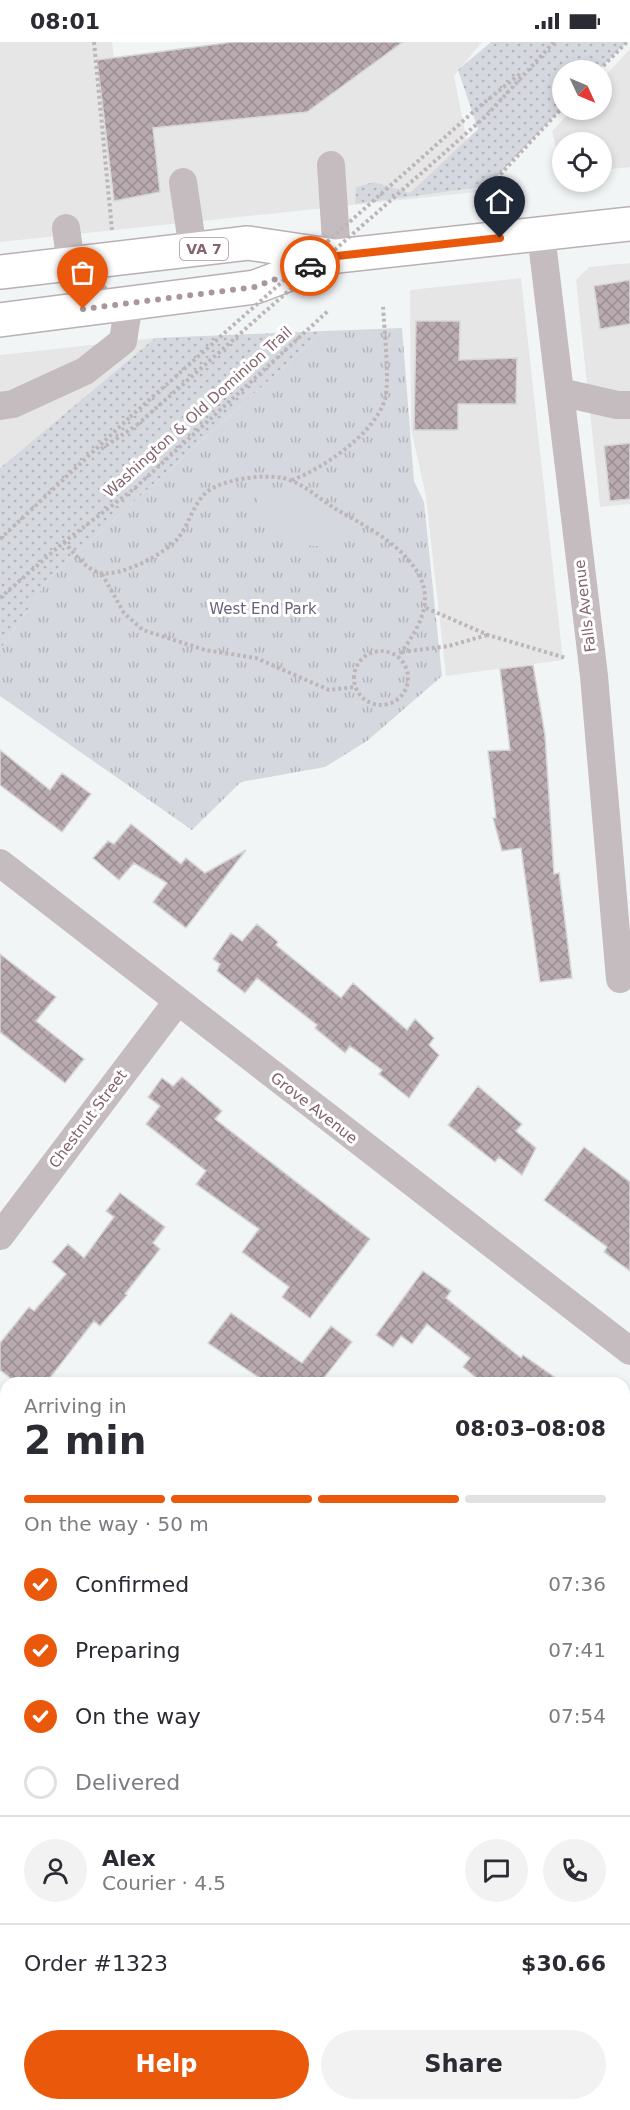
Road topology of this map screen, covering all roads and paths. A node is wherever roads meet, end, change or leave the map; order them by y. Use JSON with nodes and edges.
{"nodes":[{"id":1,"x":94,"y":42,"type":"edge"},
{"id":2,"x":555,"y":42,"type":"edge"},
{"id":3,"x":627,"y":42,"type":"edge"},
{"id":4,"x":610,"y":60,"type":"edge"},
{"id":5,"x":528,"y":68,"type":"junction"},
{"id":6,"x":552,"y":119,"type":"edge"},
{"id":7,"x":331,"y":165,"type":"dead end"},
{"id":8,"x":183,"y":182,"type":"dead end"},
{"id":9,"x":484,"y":192,"type":"dead end"},
{"id":10,"x":630,"y":224,"type":"edge"},
{"id":11,"x":66,"y":228,"type":"dead end"},
{"id":12,"x":112,"y":234,"type":"dead end"},
{"id":13,"x":541,"y":234,"type":"junction"},
{"id":14,"x":194,"y":250,"type":"junction"},
{"id":15,"x":337,"y":256,"type":"junction"},
{"id":16,"x":71,"y":264,"type":"junction"},
{"id":17,"x":0,"y":272,"type":"edge"},
{"id":18,"x":117,"y":305,"type":"junction"},
{"id":19,"x":383,"y":306,"type":"dead end"},
{"id":20,"x":328,"y":310,"type":"dead end"},
{"id":21,"x":0,"y":320,"type":"edge"},
{"id":22,"x":560,"y":392,"type":"junction"},
{"id":23,"x":630,"y":405,"type":"edge"},
{"id":24,"x":0,"y":406,"type":"edge"},
{"id":25,"x":93,"y":454,"type":"junction"},
{"id":26,"x":292,"y":480,"type":"junction"},
{"id":27,"x":0,"y":539,"type":"edge"},
{"id":28,"x":64,"y":542,"type":"junction"},
{"id":29,"x":102,"y":573,"type":"junction"},
{"id":30,"x":0,"y":598,"type":"edge"},
{"id":31,"x":426,"y":608,"type":"junction"},
{"id":32,"x":488,"y":635,"type":"junction"},
{"id":33,"x":402,"y":652,"type":"junction"},
{"id":34,"x":398,"y":657,"type":"junction"},
{"id":35,"x":592,"y":665,"type":"junction"},
{"id":36,"x":355,"y":687,"type":"junction"},
{"id":37,"x":620,"y":852,"type":"edge"},
{"id":38,"x":0,"y":863,"type":"edge"},
{"id":39,"x":620,"y":979,"type":"dead end"},
{"id":40,"x":177,"y":1002,"type":"junction"},
{"id":41,"x":0,"y":1236,"type":"edge"},
{"id":42,"x":630,"y":1351,"type":"edge"}],
"edges":[{"from":1,"to":12,"type":"path"},
{"from":2,"to":5,"type":"path"},
{"from":3,"to":4,"type":"path"},
{"from":5,"to":25,"type":"path","bridge":true},
{"from":5,"to":25,"type":"path","bridge":true},
{"from":6,"to":9,"type":"path"},
{"from":7,"to":15,"type":"street"},
{"from":8,"to":14,"type":"street"},
{"from":10,"to":13,"type":"main road","number":"VA 7"},
{"from":11,"to":16,"type":"street"},
{"from":13,"to":15,"type":"main road","number":"VA 7"},
{"from":13,"to":22,"type":"street","name":"Falls Avenue"},
{"from":14,"to":15,"type":"main road","number":"VA 7"},
{"from":14,"to":16,"type":"main road","number":"VA 7"},
{"from":15,"to":18,"type":"main road","number":"VA 7"},
{"from":16,"to":17,"type":"main road","number":"VA 7"},
{"from":16,"to":18,"type":"street"},
{"from":18,"to":21,"type":"main road","number":"VA 7"},
{"from":18,"to":24,"type":"street"},
{"from":19,"to":26,"type":"path"},
{"from":20,"to":28,"type":"path","name":"Washington & Old Dominion Trail"},
{"from":22,"to":23,"type":"street"},
{"from":22,"to":35,"type":"street","name":"Falls Avenue"},
{"from":25,"to":27,"type":"path"},
{"from":26,"to":29,"type":"path"},
{"from":26,"to":31,"type":"path"},
{"from":28,"to":29,"type":"path"},
{"from":28,"to":30,"type":"path","name":"Washington & Old Dominion Trail"},
{"from":29,"to":36,"type":"path"},
{"from":31,"to":32,"type":"path"},
{"from":31,"to":33,"type":"path"},
{"from":32,"to":33,"type":"path"},
{"from":32,"to":35,"type":"path"},
{"from":33,"to":34,"type":"path"},
{"from":34,"to":36,"type":"path"},
{"from":34,"to":36,"type":"path"},
{"from":35,"to":37,"type":"street","name":"Falls Avenue"},
{"from":37,"to":39,"type":"street","name":"Falls Avenue"},
{"from":38,"to":40,"type":"street","name":"Grove Avenue"},
{"from":40,"to":41,"type":"street","name":"Chestnut Street"},
{"from":40,"to":42,"type":"street","name":"Grove Avenue"}]}
